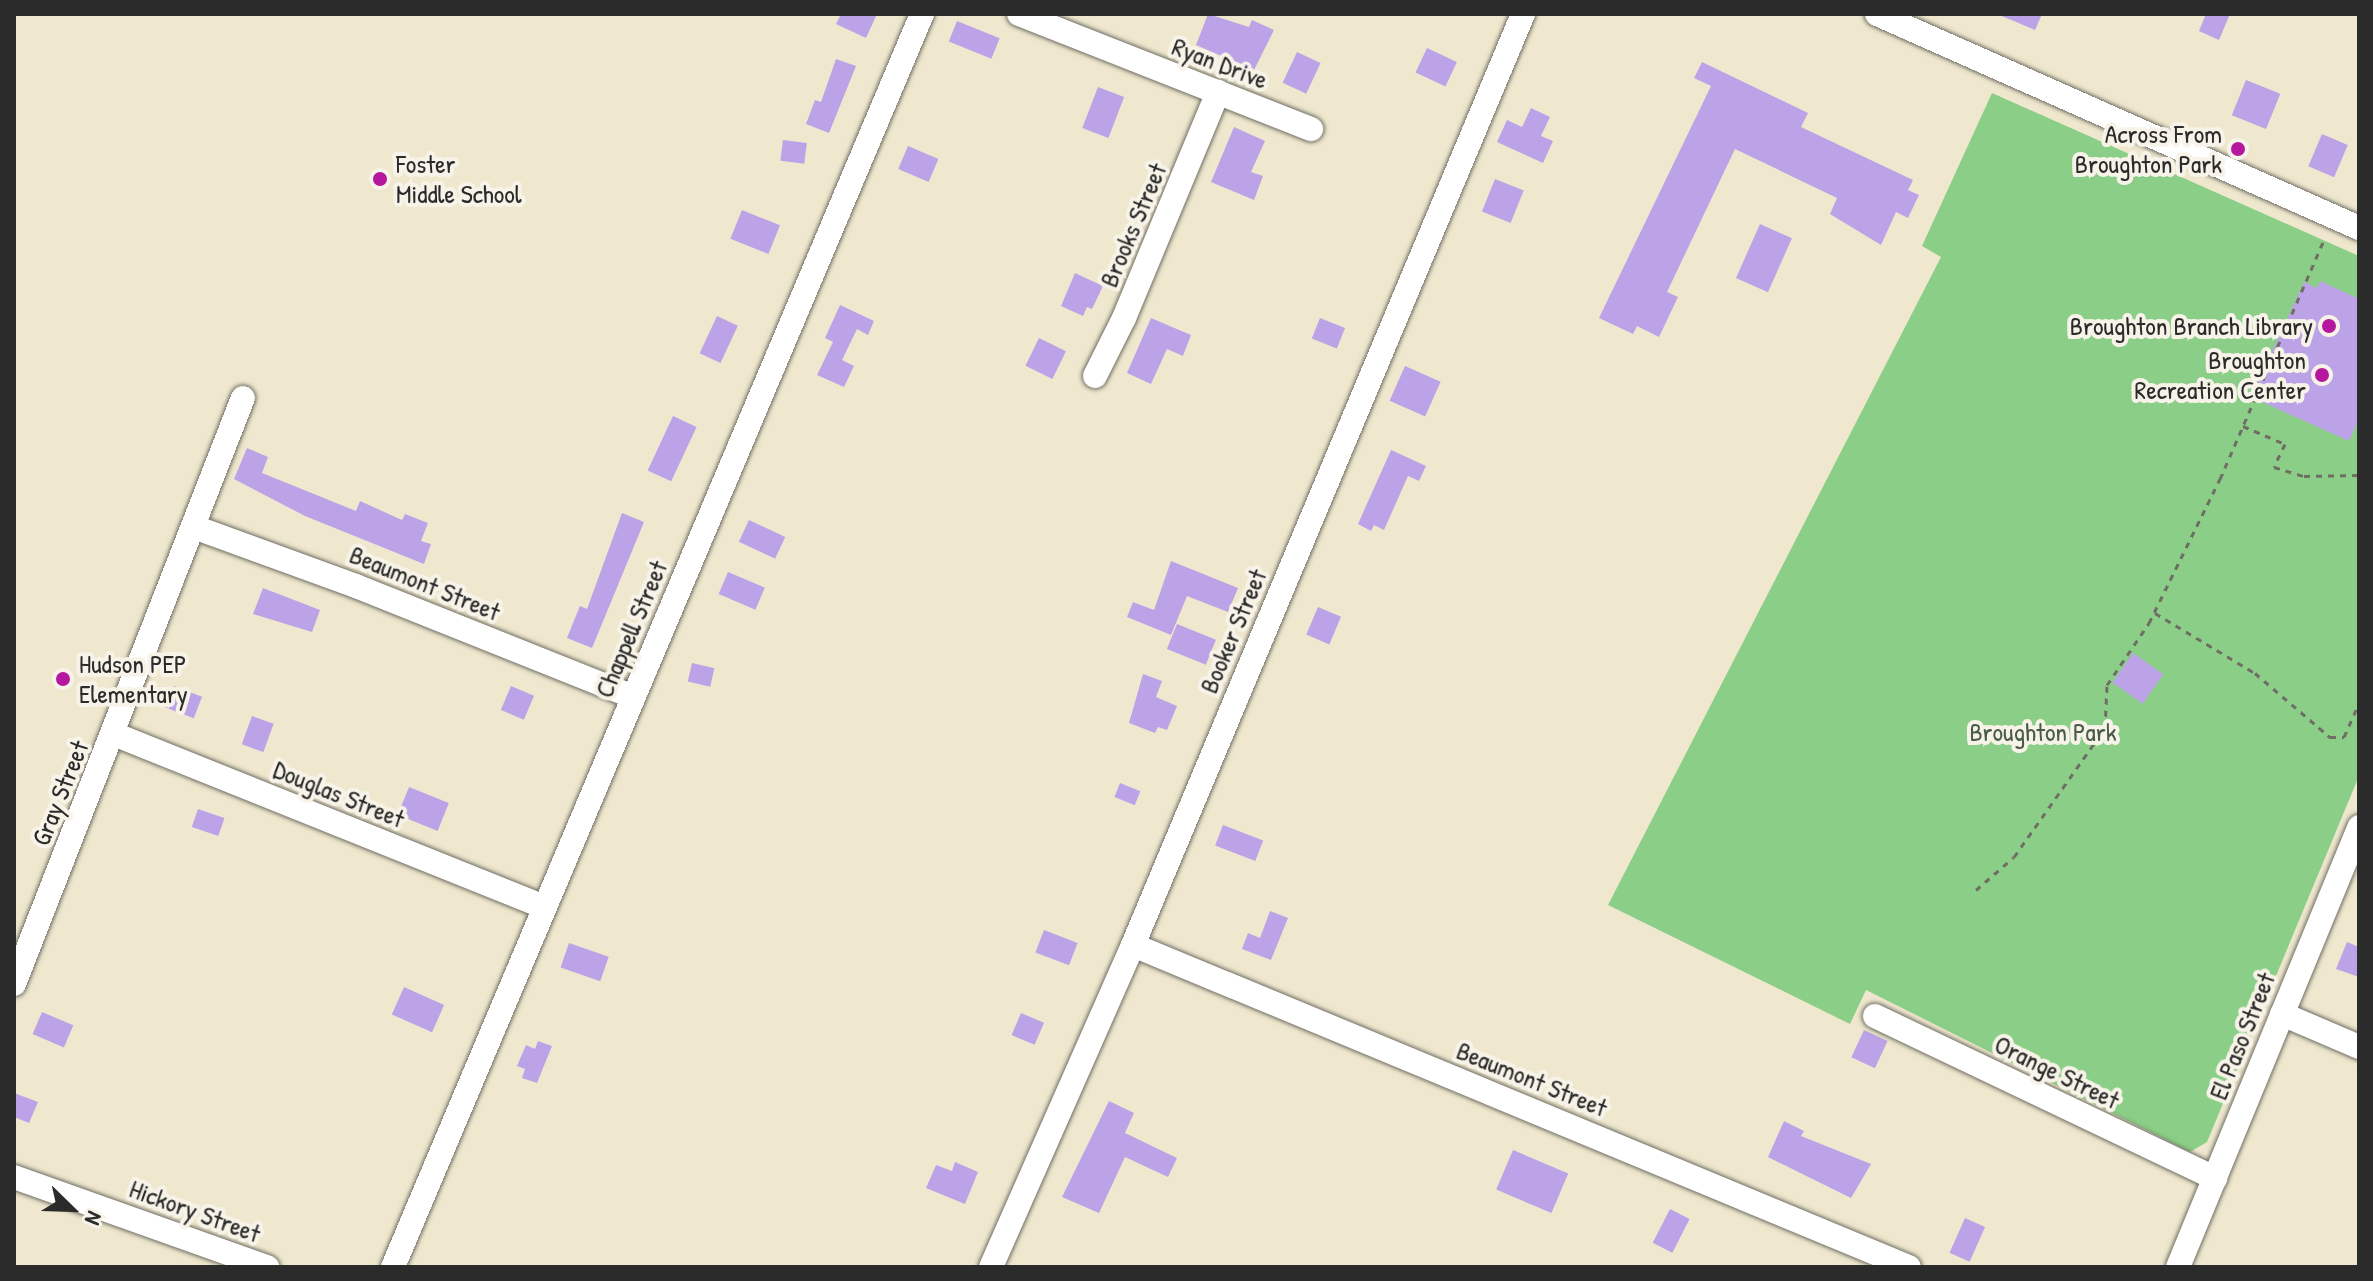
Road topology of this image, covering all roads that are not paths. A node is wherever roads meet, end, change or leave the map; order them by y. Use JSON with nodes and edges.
{"nodes":[{"id":1,"x":922,"y":14,"type":"edge"},
{"id":2,"x":1019,"y":14,"type":"edge"},
{"id":3,"x":1523,"y":14,"type":"edge"},
{"id":4,"x":1877,"y":14,"type":"edge"},
{"id":5,"x":1218,"y":92,"type":"junction"},
{"id":6,"x":1311,"y":129,"type":"dead end"},
{"id":7,"x":2358,"y":226,"type":"edge"},
{"id":8,"x":1095,"y":376,"type":"dead end"},
{"id":9,"x":243,"y":398,"type":"dead end"},
{"id":10,"x":194,"y":527,"type":"junction"},
{"id":11,"x":633,"y":697,"type":"junction"},
{"id":12,"x":114,"y":734,"type":"junction"},
{"id":13,"x":2359,"y":827,"type":"edge"},
{"id":14,"x":544,"y":907,"type":"junction"},
{"id":15,"x":1133,"y":945,"type":"junction"},
{"id":16,"x":14,"y":984,"type":"edge"},
{"id":17,"x":2282,"y":1014,"type":"junction"},
{"id":18,"x":1875,"y":1016,"type":"dead end"},
{"id":19,"x":2359,"y":1047,"type":"edge"},
{"id":20,"x":14,"y":1177,"type":"edge"},
{"id":21,"x":2215,"y":1178,"type":"junction"},
{"id":22,"x":267,"y":1267,"type":"edge"},
{"id":23,"x":393,"y":1267,"type":"edge"},
{"id":24,"x":991,"y":1267,"type":"edge"},
{"id":25,"x":1909,"y":1267,"type":"edge"},
{"id":26,"x":2178,"y":1267,"type":"edge"}],
"edges":[{"from":1,"to":11,"type":"street","name":"Chappell Street"},
{"from":2,"to":5,"type":"street","name":"Ryan Drive"},
{"from":3,"to":15,"type":"street","name":"Booker Street"},
{"from":4,"to":7,"type":"street"},
{"from":5,"to":6,"type":"street","name":"Ryan Drive"},
{"from":5,"to":8,"type":"street","name":"Brooks Street"},
{"from":9,"to":10,"type":"street","name":"Gray Street"},
{"from":10,"to":11,"type":"street","name":"Beaumont Street"},
{"from":10,"to":12,"type":"street","name":"Gray Street"},
{"from":11,"to":14,"type":"street","name":"Chappell Street"},
{"from":12,"to":14,"type":"street","name":"Douglas Street"},
{"from":12,"to":16,"type":"street","name":"Gray Street"},
{"from":13,"to":17,"type":"street","name":"El Paso Street"},
{"from":14,"to":23,"type":"street","name":"Chappell Street"},
{"from":15,"to":24,"type":"street","name":"Booker Street"},
{"from":15,"to":25,"type":"street","name":"Beaumont Street"},
{"from":17,"to":19,"type":"street"},
{"from":17,"to":21,"type":"street","name":"El Paso Street"},
{"from":18,"to":21,"type":"street","name":"Orange Street"},
{"from":20,"to":22,"type":"street","name":"Hickory Street"},
{"from":21,"to":26,"type":"street","name":"El Paso Street"}]}
